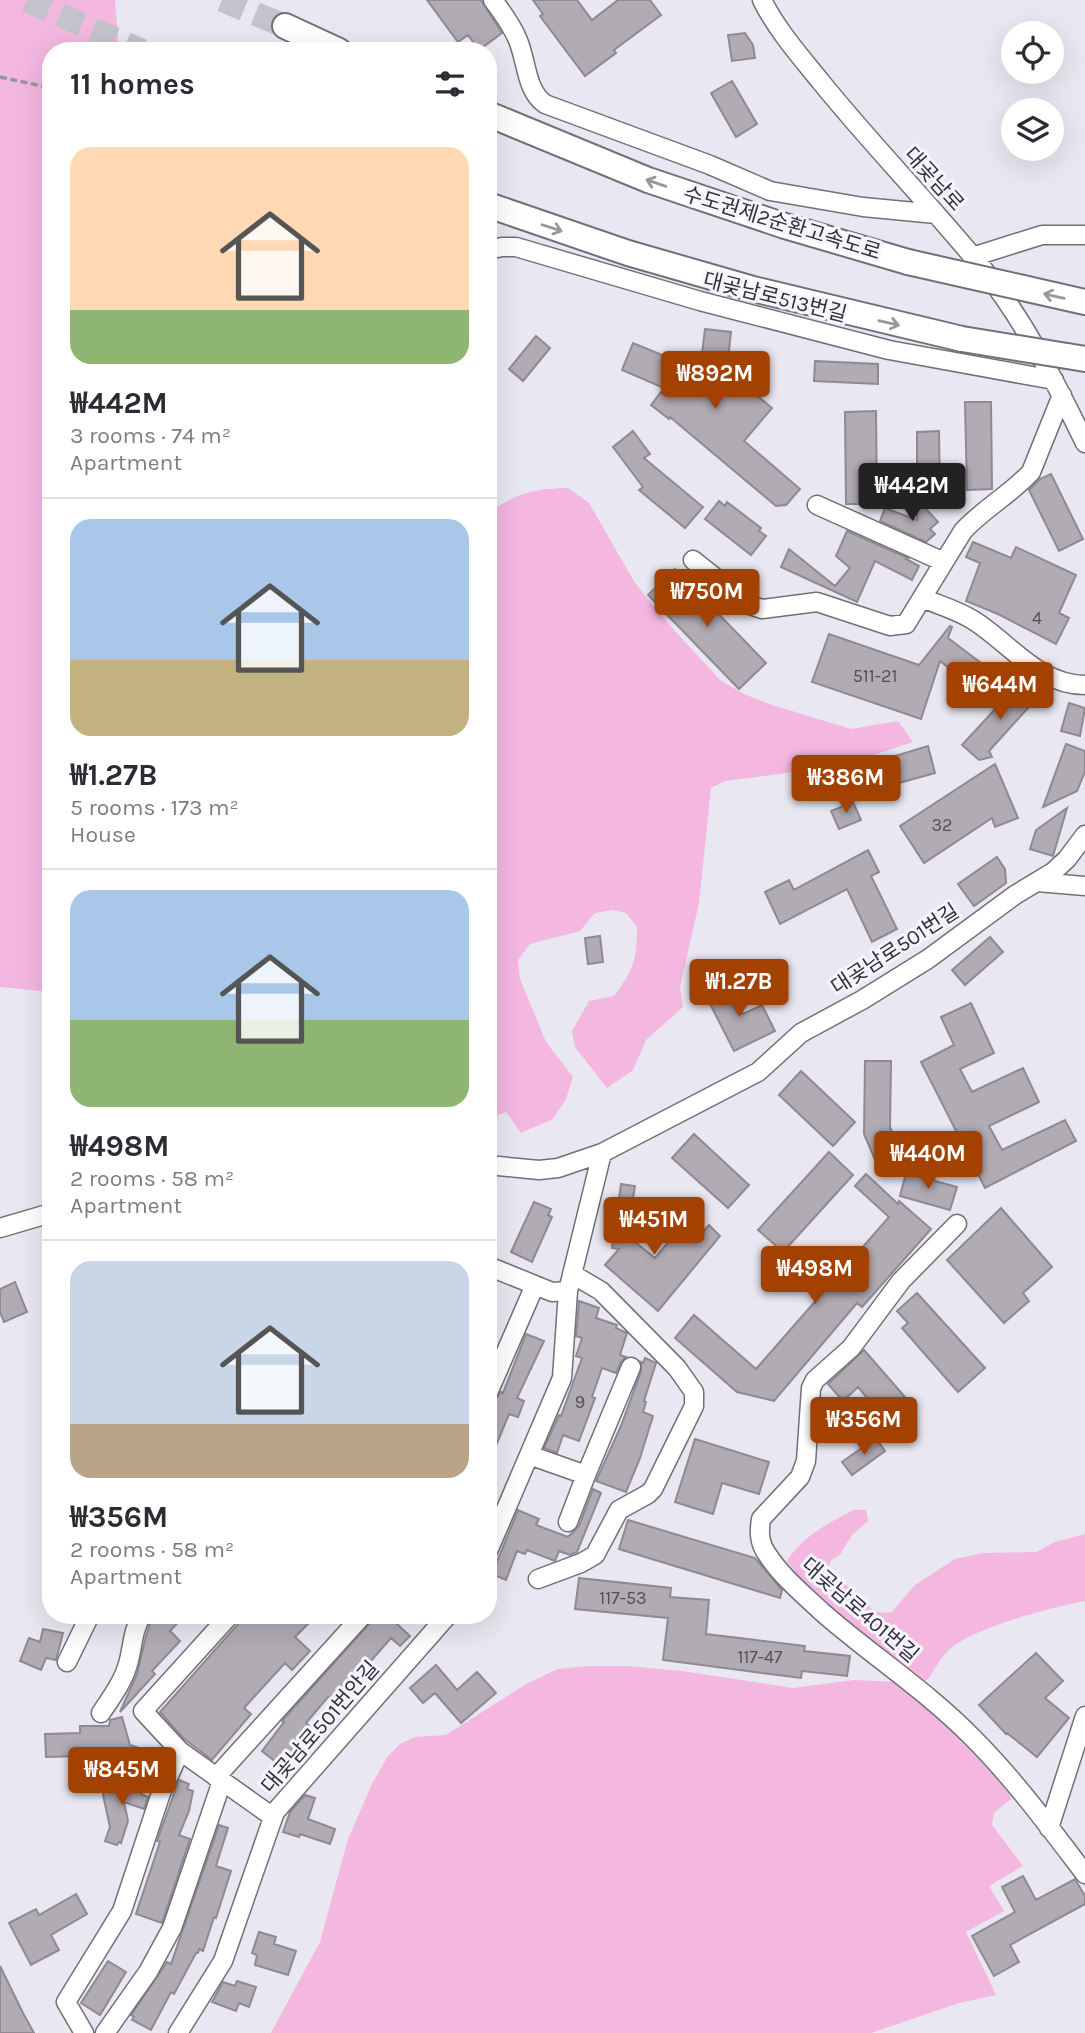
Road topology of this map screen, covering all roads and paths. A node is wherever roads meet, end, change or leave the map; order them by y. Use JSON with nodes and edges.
{"nodes":[{"id":1,"x":493,"y":0,"type":"edge"},
{"id":2,"x":762,"y":0,"type":"edge"},
{"id":3,"x":285,"y":26,"type":"tunnel mouth"},
{"id":4,"x":320,"y":42,"type":"edge"},
{"id":5,"x":0,"y":77,"type":"edge"},
{"id":6,"x":42,"y":86,"type":"edge"},
{"id":7,"x":497,"y":118,"type":"edge"},
{"id":8,"x":497,"y":208,"type":"edge"},
{"id":9,"x":936,"y":214,"type":"junction"},
{"id":10,"x":1085,"y":235,"type":"edge"},
{"id":11,"x":497,"y":249,"type":"edge"},
{"id":12,"x":972,"y":257,"type":"junction"},
{"id":13,"x":1085,"y":302,"type":"edge"},
{"id":14,"x":1076,"y":357,"type":"edge"},
{"id":15,"x":1058,"y":387,"type":"junction"},
{"id":16,"x":1085,"y":443,"type":"edge"},
{"id":17,"x":817,"y":505,"type":"dead end"},
{"id":18,"x":693,"y":560,"type":"dead end"},
{"id":19,"x":944,"y":562,"type":"junction"},
{"id":20,"x":922,"y":598,"type":"junction"},
{"id":21,"x":1085,"y":685,"type":"edge"},
{"id":22,"x":1085,"y":835,"type":"edge"},
{"id":23,"x":1037,"y":882,"type":"junction"},
{"id":24,"x":1085,"y":886,"type":"edge"},
{"id":25,"x":602,"y":1153,"type":"junction"},
{"id":26,"x":497,"y":1166,"type":"edge"},
{"id":27,"x":42,"y":1216,"type":"edge"},
{"id":28,"x":957,"y":1224,"type":"dead end"},
{"id":29,"x":0,"y":1228,"type":"edge"},
{"id":30,"x":497,"y":1270,"type":"edge"},
{"id":31,"x":570,"y":1282,"type":"junction"},
{"id":32,"x":535,"y":1285,"type":"junction"},
{"id":33,"x":631,"y":1367,"type":"dead end"},
{"id":34,"x":497,"y":1372,"type":"edge"},
{"id":35,"x":529,"y":1455,"type":"junction"},
{"id":36,"x":586,"y":1475,"type":"junction"},
{"id":37,"x":568,"y":1521,"type":"dead end"},
{"id":38,"x":497,"y":1530,"type":"edge"},
{"id":39,"x":538,"y":1579,"type":"dead end"},
{"id":40,"x":86,"y":1624,"type":"edge"},
{"id":41,"x":138,"y":1624,"type":"edge"},
{"id":42,"x":222,"y":1624,"type":"edge"},
{"id":43,"x":355,"y":1624,"type":"edge"},
{"id":44,"x":440,"y":1624,"type":"edge"},
{"id":45,"x":67,"y":1662,"type":"dead end"},
{"id":46,"x":101,"y":1713,"type":"dead end"},
{"id":47,"x":1085,"y":1716,"type":"edge"},
{"id":48,"x":180,"y":1751,"type":"junction"},
{"id":49,"x":219,"y":1779,"type":"junction"},
{"id":50,"x":273,"y":1817,"type":"junction"},
{"id":51,"x":1049,"y":1828,"type":"junction"},
{"id":52,"x":1085,"y":1874,"type":"edge"},
{"id":53,"x":84,"y":2033,"type":"edge"},
{"id":54,"x":105,"y":2033,"type":"edge"},
{"id":55,"x":178,"y":2033,"type":"edge"}],
"edges":[{"from":1,"to":9,"type":"street"},
{"from":2,"to":9,"type":"street","name":"대곶남로"},
{"from":3,"to":4,"type":"highway"},
{"from":5,"to":6,"type":"path"},
{"from":13,"to":7,"type":"highway","name":"수도권제2순환고속도로","one_way":true,"bridge":true},
{"from":8,"to":14,"type":"highway","one_way":true,"bridge":true},
{"from":9,"to":12,"type":"street","name":"대곶남로"},
{"from":10,"to":12,"type":"street"},
{"from":11,"to":15,"type":"street","name":"대곶남로513번길"},
{"from":12,"to":15,"type":"street","name":"대곶남로"},
{"from":15,"to":16,"type":"street","name":"대곶남로"},
{"from":15,"to":19,"type":"street"},
{"from":17,"to":19,"type":"street"},
{"from":18,"to":20,"type":"street"},
{"from":19,"to":20,"type":"street"},
{"from":20,"to":21,"type":"street"},
{"from":22,"to":23,"type":"street","name":"대곶남로501번길"},
{"from":23,"to":24,"type":"street"},
{"from":23,"to":25,"type":"street","name":"대곶남로501번길"},
{"from":25,"to":26,"type":"street","name":"대곶남로501번길"},
{"from":25,"to":31,"type":"street"},
{"from":27,"to":29,"type":"street"},
{"from":28,"to":51,"type":"street","name":"대곶남로401번길"},
{"from":30,"to":32,"type":"street"},
{"from":31,"to":32,"type":"street"},
{"from":31,"to":35,"type":"street"},
{"from":31,"to":39,"type":"street"},
{"from":32,"to":34,"type":"street"},
{"from":33,"to":36,"type":"street"},
{"from":35,"to":36,"type":"street"},
{"from":35,"to":38,"type":"street"},
{"from":36,"to":37,"type":"street"},
{"from":40,"to":45,"type":"street"},
{"from":41,"to":46,"type":"street"},
{"from":42,"to":48,"type":"street"},
{"from":43,"to":49,"type":"street"},
{"from":44,"to":50,"type":"street","name":"대곶남로501번안길"},
{"from":47,"to":51,"type":"street"},
{"from":48,"to":49,"type":"street"},
{"from":48,"to":53,"type":"street"},
{"from":49,"to":50,"type":"street"},
{"from":49,"to":54,"type":"street"},
{"from":50,"to":55,"type":"street","name":"대곶남로501번안길"},
{"from":51,"to":52,"type":"street","name":"대곶남로401번길"}]}
